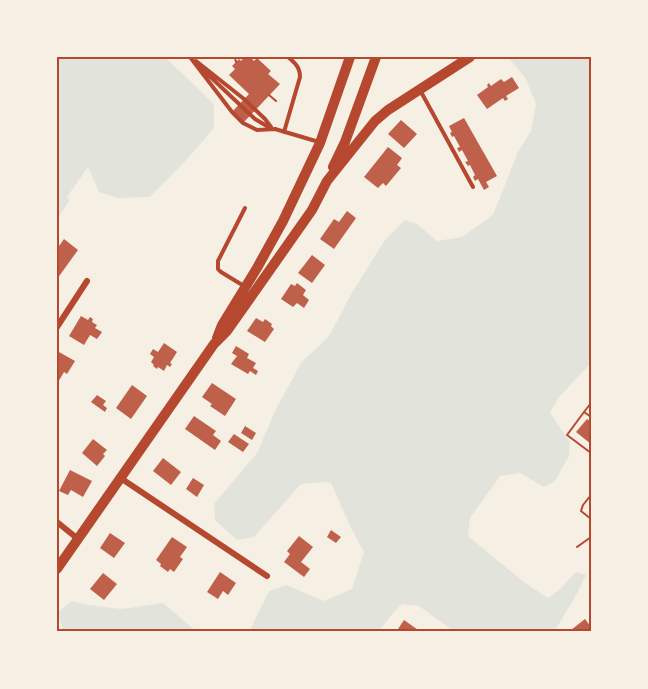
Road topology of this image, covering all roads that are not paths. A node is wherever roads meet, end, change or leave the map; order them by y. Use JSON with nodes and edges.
{"nodes":[{"id":1,"x":190,"y":57,"type":"edge"},
{"id":2,"x":288,"y":57,"type":"edge"},
{"id":3,"x":350,"y":57,"type":"edge"},
{"id":4,"x":376,"y":57,"type":"edge"},
{"id":5,"x":470,"y":57,"type":"edge"},
{"id":6,"x":420,"y":89,"type":"junction"},
{"id":7,"x":272,"y":128,"type":"junction"},
{"id":8,"x":284,"y":132,"type":"junction"},
{"id":9,"x":320,"y":143,"type":"junction"},
{"id":10,"x":327,"y":181,"type":"junction"},
{"id":11,"x":473,"y":187,"type":"dead end"},
{"id":12,"x":245,"y":208,"type":"dead end"},
{"id":13,"x":87,"y":281,"type":"dead end"},
{"id":14,"x":250,"y":290,"type":"junction"},
{"id":15,"x":57,"y":327,"type":"edge"},
{"id":16,"x":122,"y":478,"type":"junction"},
{"id":17,"x":57,"y":522,"type":"edge"},
{"id":18,"x":78,"y":539,"type":"junction"},
{"id":19,"x":57,"y":570,"type":"edge"},
{"id":20,"x":267,"y":576,"type":"dead end"}],
"edges":[{"from":1,"to":7,"type":"lane"},
{"from":1,"to":7,"type":"lane"},
{"from":1,"to":7,"type":"lane"},
{"from":2,"to":8,"type":"lane"},
{"from":3,"to":9,"type":"main road"},
{"from":4,"to":10,"type":"main road"},
{"from":5,"to":6,"type":"main road"},
{"from":6,"to":10,"type":"main road"},
{"from":6,"to":11,"type":"lane"},
{"from":7,"to":8,"type":"lane"},
{"from":8,"to":9,"type":"lane"},
{"from":9,"to":14,"type":"main road"},
{"from":10,"to":14,"type":"main road"},
{"from":12,"to":14,"type":"lane"},
{"from":13,"to":15,"type":"street"},
{"from":14,"to":16,"type":"main road"},
{"from":16,"to":18,"type":"main road"},
{"from":16,"to":20,"type":"street"},
{"from":17,"to":18,"type":"street"},
{"from":18,"to":19,"type":"main road"}]}
